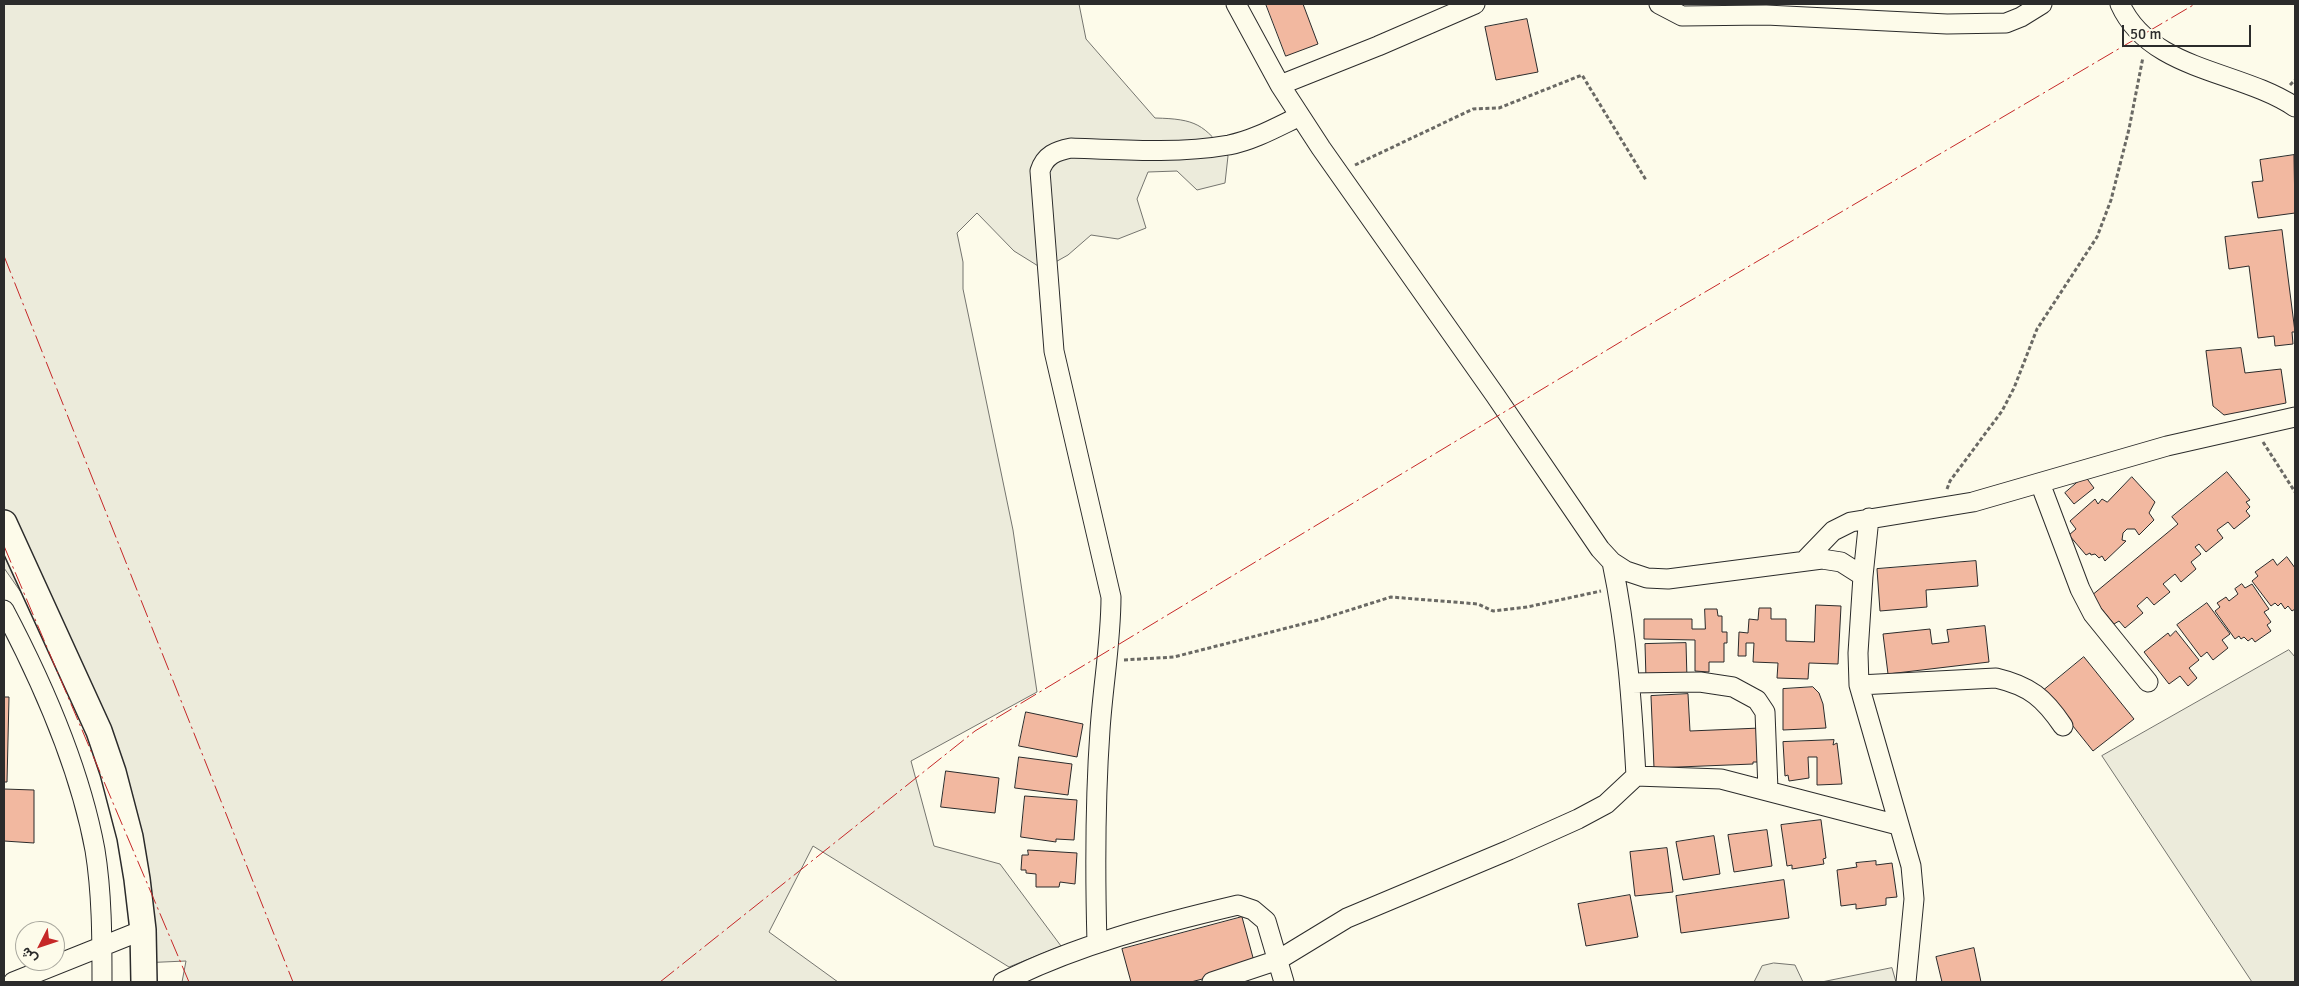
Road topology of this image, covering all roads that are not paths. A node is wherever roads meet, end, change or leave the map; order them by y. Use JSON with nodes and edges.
{"nodes":[{"id":1,"x":1236,"y":4,"type":"edge"},
{"id":2,"x":1475,"y":4,"type":"edge"},
{"id":3,"x":1659,"y":4,"type":"edge"},
{"id":4,"x":2042,"y":4,"type":"edge"},
{"id":5,"x":2120,"y":4,"type":"edge"},
{"id":6,"x":1280,"y":85,"type":"junction"},
{"id":7,"x":2295,"y":107,"type":"edge"},
{"id":8,"x":1300,"y":116,"type":"junction"},
{"id":9,"x":2295,"y":417,"type":"edge"},
{"id":10,"x":2040,"y":483,"type":"junction"},
{"id":11,"x":1869,"y":518,"type":"junction"},
{"id":12,"x":4,"y":523,"type":"edge"},
{"id":13,"x":1805,"y":560,"type":"junction"},
{"id":14,"x":1612,"y":562,"type":"junction"},
{"id":15,"x":1863,"y":576,"type":"junction"},
{"id":16,"x":4,"y":610,"type":"edge"},
{"id":17,"x":2148,"y":682,"type":"dead end"},
{"id":18,"x":1631,"y":683,"type":"junction"},
{"id":19,"x":1859,"y":685,"type":"junction"},
{"id":20,"x":2063,"y":726,"type":"dead end"},
{"id":21,"x":1636,"y":776,"type":"junction"},
{"id":22,"x":1768,"y":790,"type":"junction"},
{"id":23,"x":1898,"y":825,"type":"junction"},
{"id":24,"x":144,"y":930,"type":"junction"},
{"id":25,"x":1097,"y":943,"type":"junction"},
{"id":26,"x":102,"y":946,"type":"junction"},
{"id":27,"x":1278,"y":960,"type":"junction"},
{"id":28,"x":13,"y":982,"type":"edge"},
{"id":29,"x":102,"y":982,"type":"edge"},
{"id":30,"x":144,"y":982,"type":"edge"},
{"id":31,"x":1003,"y":982,"type":"edge"},
{"id":32,"x":1212,"y":982,"type":"edge"},
{"id":33,"x":1284,"y":982,"type":"edge"},
{"id":34,"x":1906,"y":982,"type":"edge"}],
"edges":[{"from":1,"to":6,"type":"street"},
{"from":2,"to":6,"type":"street"},
{"from":3,"to":4,"type":"street"},
{"from":5,"to":7,"type":"street"},
{"from":6,"to":8,"type":"street"},
{"from":8,"to":14,"type":"street"},
{"from":8,"to":25,"type":"street"},
{"from":9,"to":10,"type":"street"},
{"from":10,"to":11,"type":"street"},
{"from":10,"to":17,"type":"street"},
{"from":11,"to":13,"type":"street"},
{"from":11,"to":15,"type":"street"},
{"from":12,"to":24,"type":"main road"},
{"from":13,"to":14,"type":"street"},
{"from":13,"to":15,"type":"street"},
{"from":14,"to":18,"type":"street"},
{"from":15,"to":19,"type":"street"},
{"from":16,"to":26,"type":"street"},
{"from":18,"to":21,"type":"street"},
{"from":18,"to":22,"type":"street"},
{"from":19,"to":20,"type":"street"},
{"from":19,"to":23,"type":"street"},
{"from":21,"to":22,"type":"street"},
{"from":21,"to":27,"type":"street"},
{"from":22,"to":23,"type":"street"},
{"from":23,"to":34,"type":"street"},
{"from":24,"to":26,"type":"street"},
{"from":24,"to":30,"type":"main road"},
{"from":25,"to":27,"type":"street"},
{"from":25,"to":31,"type":"street"},
{"from":26,"to":28,"type":"street"},
{"from":26,"to":29,"type":"street"},
{"from":27,"to":32,"type":"street"},
{"from":27,"to":33,"type":"street"}]}
